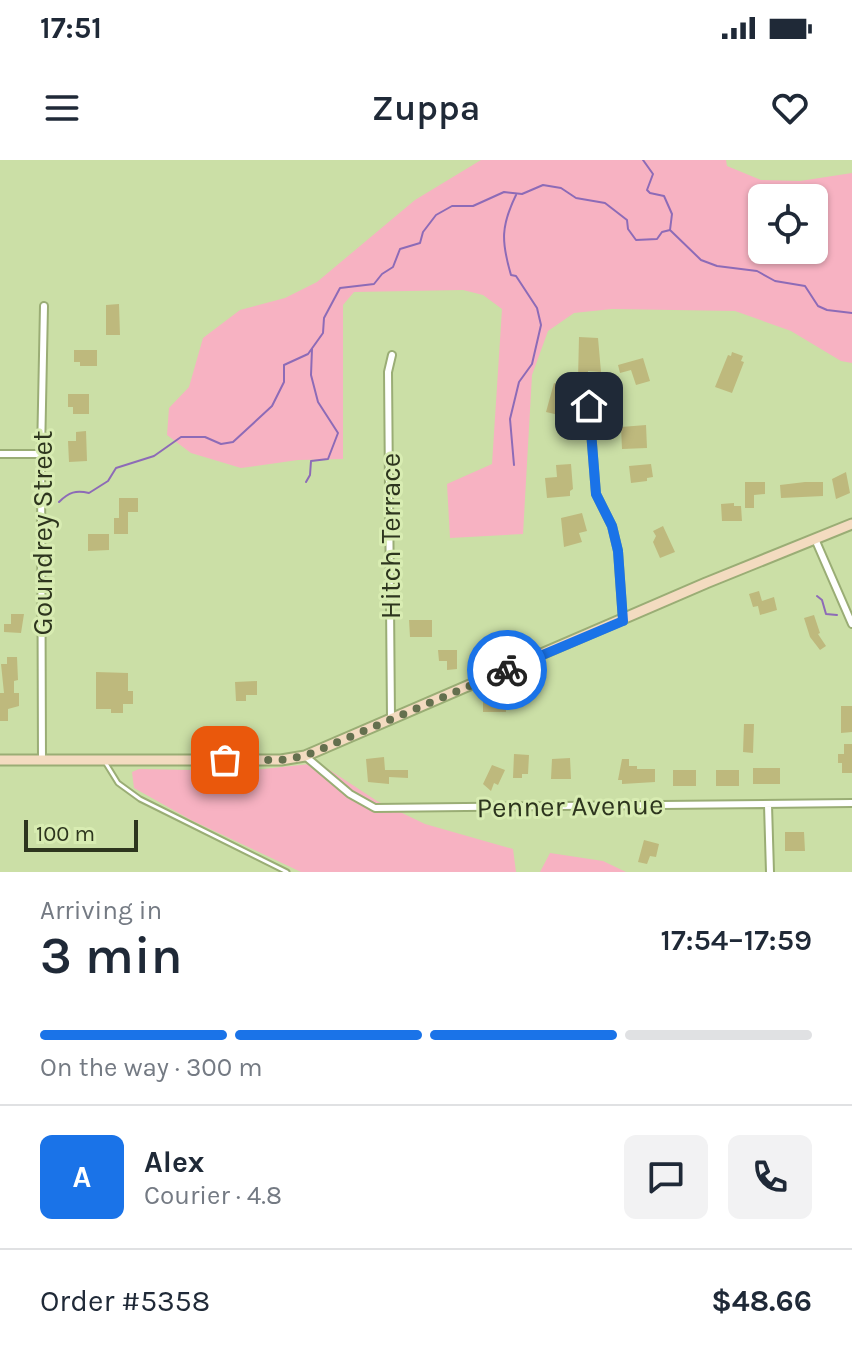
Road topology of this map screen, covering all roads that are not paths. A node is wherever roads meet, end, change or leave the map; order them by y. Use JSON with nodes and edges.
{"nodes":[{"id":1,"x":44,"y":306,"type":"dead end"},
{"id":2,"x":392,"y":355,"type":"dead end"},
{"id":3,"x":589,"y":406,"type":"dead end"},
{"id":4,"x":0,"y":454,"type":"edge"},
{"id":5,"x":41,"y":454,"type":"junction"},
{"id":6,"x":852,"y":524,"type":"edge"},
{"id":7,"x":815,"y":539,"type":"junction"},
{"id":8,"x":623,"y":621,"type":"junction"},
{"id":9,"x":852,"y":624,"type":"edge"},
{"id":10,"x":391,"y":718,"type":"junction"},
{"id":11,"x":305,"y":756,"type":"junction"},
{"id":12,"x":0,"y":760,"type":"edge"},
{"id":13,"x":42,"y":760,"type":"junction"},
{"id":14,"x":104,"y":760,"type":"junction"},
{"id":15,"x":852,"y":803,"type":"edge"},
{"id":16,"x":768,"y":805,"type":"junction"},
{"id":17,"x":287,"y":872,"type":"edge"},
{"id":18,"x":770,"y":872,"type":"edge"}],
"edges":[{"from":1,"to":5,"type":"street","name":"Goundrey Street"},
{"from":2,"to":10,"type":"street","name":"Hitch Terrace"},
{"from":3,"to":8,"type":"street"},
{"from":4,"to":5,"type":"street"},
{"from":5,"to":13,"type":"street","name":"Goundrey Street"},
{"from":6,"to":7,"type":"main road"},
{"from":7,"to":8,"type":"main road"},
{"from":7,"to":9,"type":"street"},
{"from":8,"to":10,"type":"main road"},
{"from":10,"to":11,"type":"main road"},
{"from":11,"to":14,"type":"main road"},
{"from":11,"to":16,"type":"street","name":"Penner Avenue"},
{"from":12,"to":13,"type":"main road"},
{"from":13,"to":14,"type":"main road"},
{"from":14,"to":17,"type":"lane"},
{"from":15,"to":16,"type":"street","name":"Penner Avenue"},
{"from":16,"to":18,"type":"street"}]}
